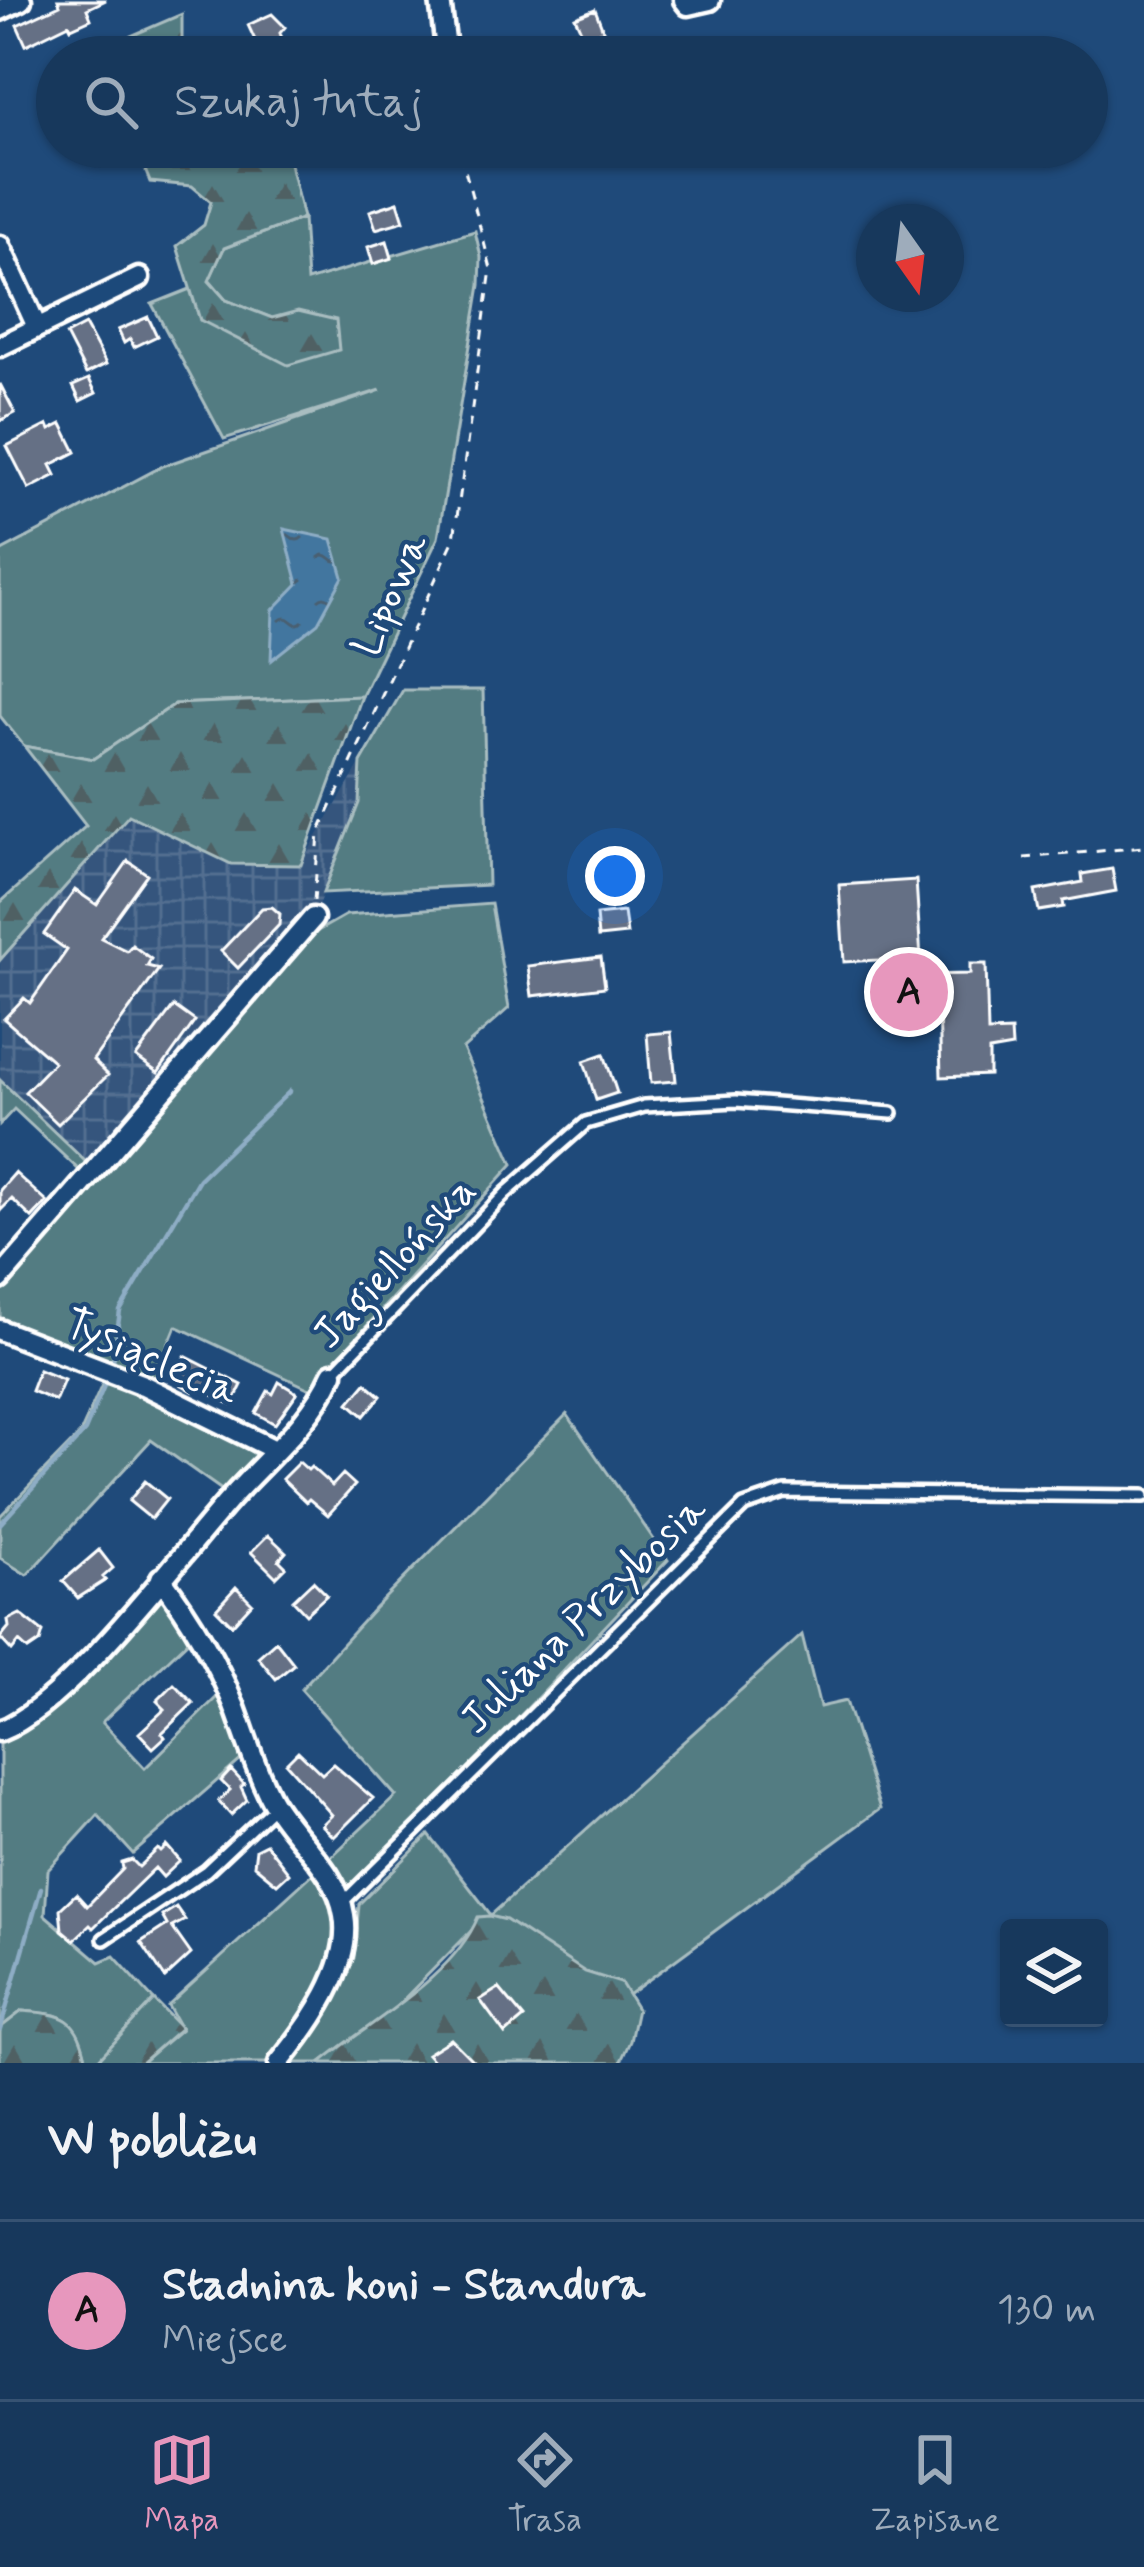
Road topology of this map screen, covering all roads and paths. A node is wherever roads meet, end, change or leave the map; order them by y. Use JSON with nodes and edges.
{"nodes":[{"id":1,"x":21,"y":0,"type":"edge"},
{"id":2,"x":440,"y":0,"type":"edge"},
{"id":3,"x":684,"y":0,"type":"edge"},
{"id":4,"x":710,"y":0,"type":"edge"},
{"id":5,"x":0,"y":10,"type":"edge"},
{"id":6,"x":444,"y":36,"type":"edge"},
{"id":7,"x":465,"y":168,"type":"edge"},
{"id":8,"x":0,"y":246,"type":"edge"},
{"id":9,"x":140,"y":278,"type":"dead end"},
{"id":10,"x":37,"y":327,"type":"junction"},
{"id":11,"x":0,"y":346,"type":"edge"},
{"id":12,"x":1144,"y":847,"type":"edge"},
{"id":13,"x":1024,"y":858,"type":"dead end"},
{"id":14,"x":313,"y":917,"type":"joint"},
{"id":15,"x":892,"y":1113,"type":"dead end"},
{"id":16,"x":0,"y":1279,"type":"edge"},
{"id":17,"x":0,"y":1330,"type":"edge"},
{"id":18,"x":333,"y":1373,"type":"joint"},
{"id":19,"x":274,"y":1450,"type":"junction"},
{"id":20,"x":1144,"y":1496,"type":"edge"},
{"id":21,"x":160,"y":1578,"type":"junction"},
{"id":22,"x":0,"y":1731,"type":"edge"},
{"id":23,"x":275,"y":1806,"type":"junction"},
{"id":24,"x":340,"y":1905,"type":"junction"},
{"id":25,"x":104,"y":1939,"type":"dead end"},
{"id":26,"x":279,"y":2063,"type":"edge"}],
"edges":[{"from":1,"to":5,"type":"street"},
{"from":2,"to":6,"type":"street"},
{"from":3,"to":4,"type":"street"},
{"from":7,"to":14,"type":"path","name":"Lipowa"},
{"from":8,"to":10,"type":"street"},
{"from":9,"to":10,"type":"street"},
{"from":10,"to":11,"type":"street"},
{"from":12,"to":13,"type":"path"},
{"from":14,"to":16,"type":"street"},
{"from":15,"to":18,"type":"lane","name":"Jagiellońska"},
{"from":17,"to":19,"type":"street","name":"Tysiąclecia"},
{"from":18,"to":19,"type":"street","name":"Jagiellońska"},
{"from":19,"to":21,"type":"street","name":"Jagiellońska"},
{"from":20,"to":24,"type":"lane","name":"Juliana Przybosia"},
{"from":21,"to":22,"type":"street","name":"Jagiellońska"},
{"from":21,"to":23,"type":"street"},
{"from":23,"to":24,"type":"street"},
{"from":23,"to":25,"type":"lane"},
{"from":24,"to":26,"type":"street"}]}
